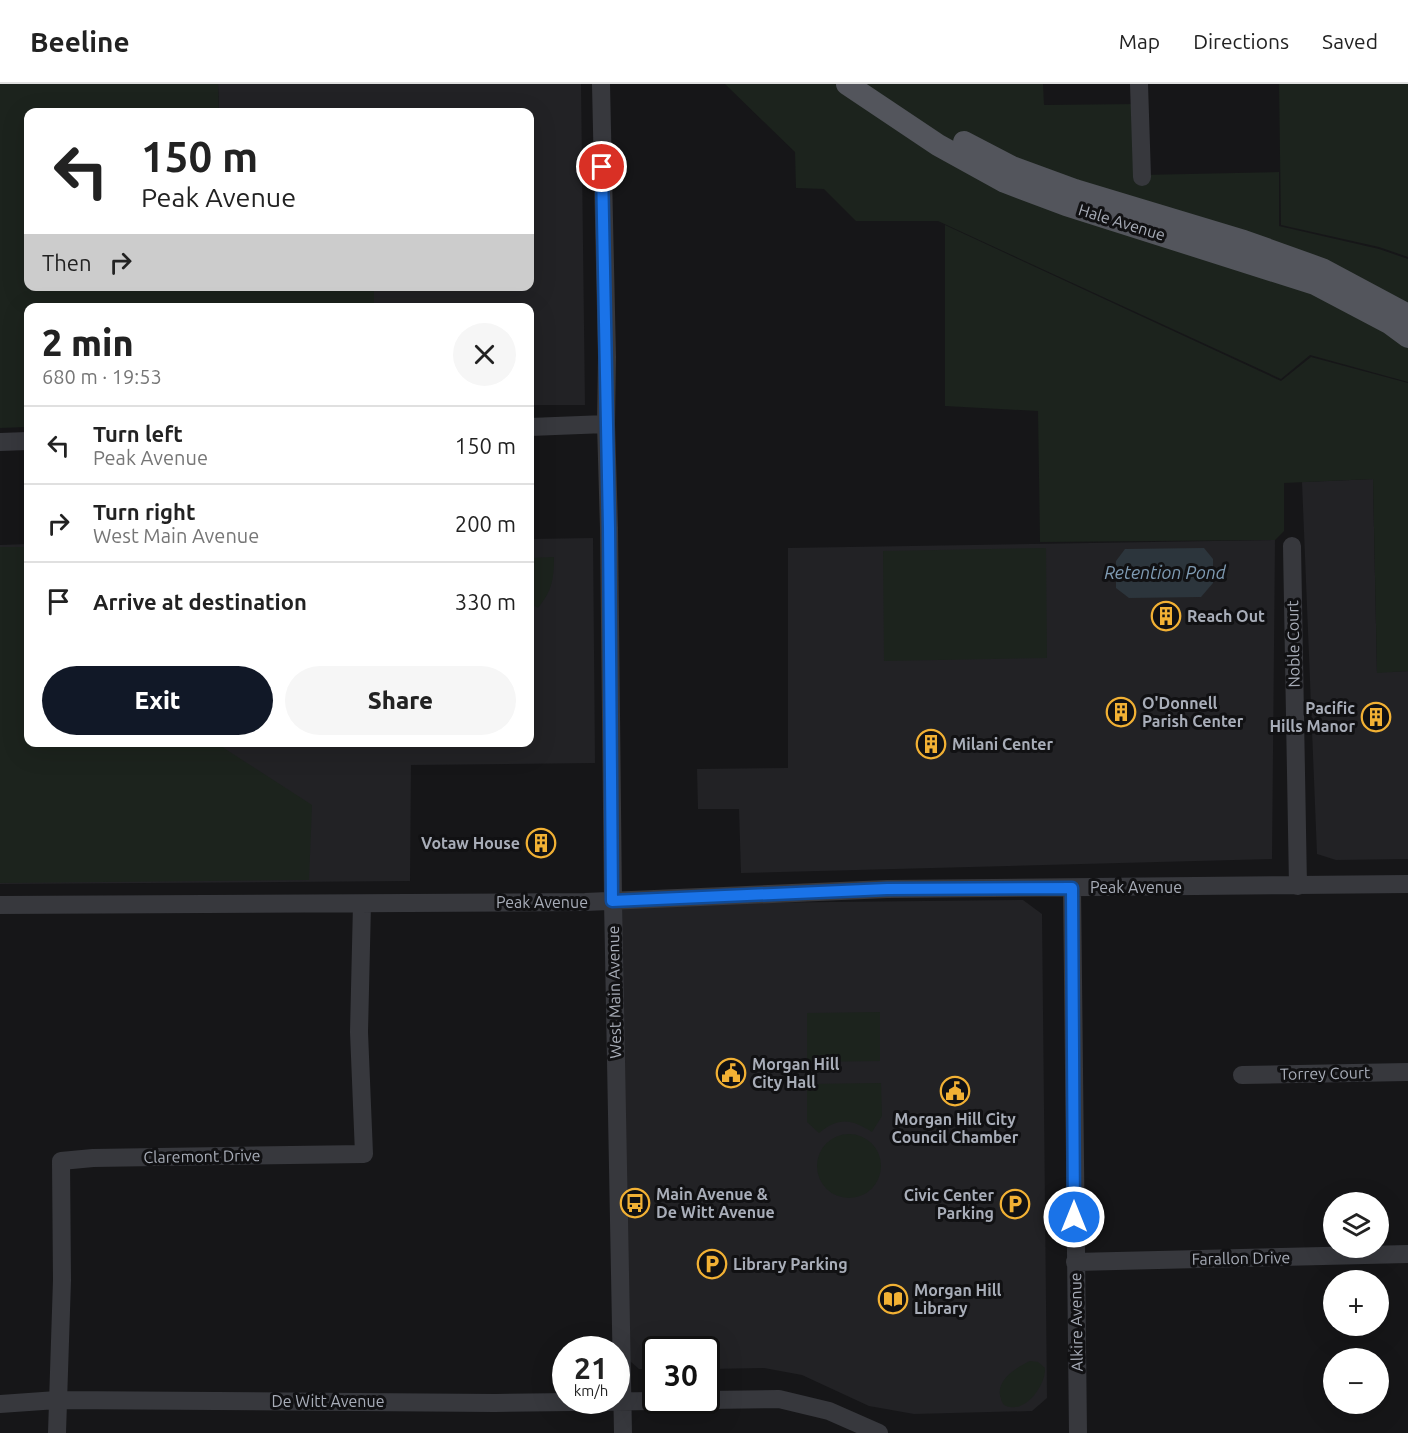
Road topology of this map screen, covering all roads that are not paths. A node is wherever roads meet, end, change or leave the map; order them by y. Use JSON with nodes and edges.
{"nodes":[{"id":1,"x":601,"y":84,"type":"edge"},
{"id":2,"x":847,"y":84,"type":"edge"},
{"id":3,"x":875,"y":84,"type":"edge"},
{"id":4,"x":1139,"y":84,"type":"edge"},
{"id":5,"x":1142,"y":177,"type":"dead end"},
{"id":6,"x":1408,"y":315,"type":"edge"},
{"id":7,"x":1408,"y":337,"type":"edge"},
{"id":8,"x":606,"y":424,"type":"junction"},
{"id":9,"x":534,"y":427,"type":"edge"},
{"id":10,"x":24,"y":441,"type":"edge"},
{"id":11,"x":0,"y":442,"type":"edge"},
{"id":12,"x":1292,"y":546,"type":"dead end"},
{"id":13,"x":1408,"y":884,"type":"edge"},
{"id":14,"x":1298,"y":886,"type":"junction"},
{"id":15,"x":1072,"y":888,"type":"junction"},
{"id":16,"x":612,"y":901,"type":"junction"},
{"id":17,"x":362,"y":904,"type":"junction"},
{"id":18,"x":0,"y":905,"type":"edge"},
{"id":19,"x":1408,"y":1072,"type":"edge"},
{"id":20,"x":1242,"y":1075,"type":"dead end"},
{"id":21,"x":1408,"y":1254,"type":"edge"},
{"id":22,"x":1075,"y":1262,"type":"junction"},
{"id":23,"x":622,"y":1336,"type":"edge"},
{"id":24,"x":57,"y":1400,"type":"junction"},
{"id":25,"x":720,"y":1400,"type":"edge"},
{"id":26,"x":552,"y":1402,"type":"edge"},
{"id":27,"x":0,"y":1404,"type":"edge"},
{"id":28,"x":623,"y":1414,"type":"edge"},
{"id":29,"x":57,"y":1433,"type":"edge"},
{"id":30,"x":623,"y":1433,"type":"edge"},
{"id":31,"x":879,"y":1433,"type":"edge"},
{"id":32,"x":1078,"y":1433,"type":"edge"}],
"edges":[{"from":1,"to":8,"type":"street","name":"West Main Avenue"},
{"from":2,"to":7,"type":"main road","name":"Hale Avenue"},
{"from":3,"to":6,"type":"main road","name":"Hale Avenue"},
{"from":4,"to":5,"type":"street"},
{"from":8,"to":9,"type":"street"},
{"from":8,"to":16,"type":"street","name":"West Main Avenue"},
{"from":10,"to":11,"type":"street"},
{"from":12,"to":14,"type":"street","name":"Noble Court"},
{"from":13,"to":14,"type":"street","name":"Peak Avenue"},
{"from":14,"to":15,"type":"street","name":"Peak Avenue"},
{"from":15,"to":16,"type":"street","name":"Peak Avenue"},
{"from":15,"to":22,"type":"street","name":"Alkire Avenue"},
{"from":16,"to":17,"type":"street","name":"Peak Avenue"},
{"from":16,"to":23,"type":"street","name":"West Main Avenue"},
{"from":17,"to":18,"type":"street","name":"Peak Avenue"},
{"from":17,"to":24,"type":"street","name":"Claremont Drive"},
{"from":19,"to":20,"type":"street","name":"Torrey Court"},
{"from":21,"to":22,"type":"street","name":"Farallon Drive"},
{"from":22,"to":32,"type":"street","name":"Alkire Avenue"},
{"from":24,"to":26,"type":"street","name":"De Witt Avenue"},
{"from":24,"to":27,"type":"street","name":"De Witt Avenue"},
{"from":24,"to":29,"type":"street","name":"Claremont Drive"},
{"from":25,"to":31,"type":"street"},
{"from":28,"to":30,"type":"street","name":"West Main Avenue"}]}
